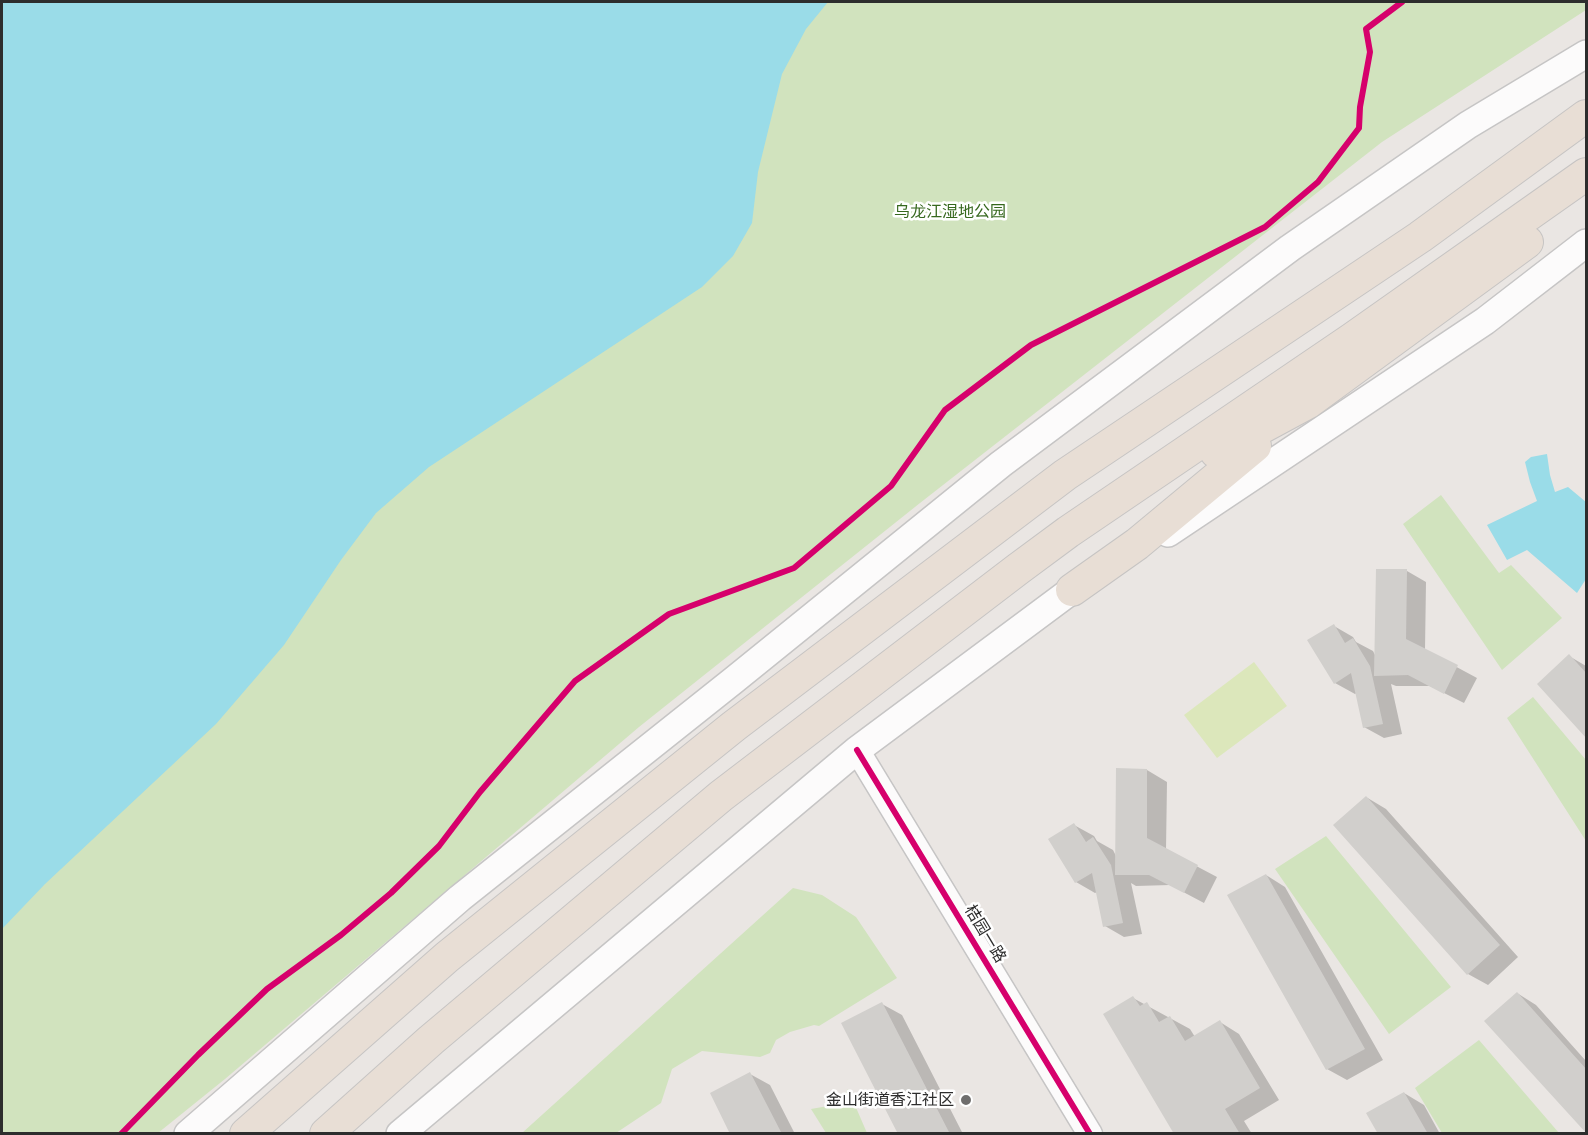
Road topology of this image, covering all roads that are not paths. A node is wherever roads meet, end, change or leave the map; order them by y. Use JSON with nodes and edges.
{"nodes":[{"id":1,"x":1587,"y":54,"type":"edge"},
{"id":2,"x":1587,"y":116,"type":"edge"},
{"id":3,"x":1587,"y":174,"type":"edge"},
{"id":4,"x":1587,"y":198,"type":"edge"},
{"id":5,"x":1587,"y":243,"type":"edge"},
{"id":6,"x":1307,"y":403,"type":"junction"},
{"id":7,"x":1068,"y":532,"type":"junction"},
{"id":8,"x":1072,"y":590,"type":"junction"},
{"id":9,"x":857,"y":750,"type":"junction"},
{"id":10,"x":188,"y":1134,"type":"edge"},
{"id":11,"x":246,"y":1134,"type":"edge"},
{"id":12,"x":326,"y":1134,"type":"edge"},
{"id":13,"x":400,"y":1134,"type":"edge"},
{"id":14,"x":1090,"y":1134,"type":"edge"}],
"edges":[{"from":1,"to":10,"type":"main road"},
{"from":2,"to":11,"type":"highway"},
{"from":3,"to":7,"type":"highway"},
{"from":4,"to":6,"type":"highway"},
{"from":5,"to":8,"type":"main road"},
{"from":6,"to":7,"type":"highway"},
{"from":6,"to":8,"type":"highway"},
{"from":7,"to":12,"type":"highway"},
{"from":8,"to":9,"type":"main road"},
{"from":9,"to":13,"type":"main road"},
{"from":9,"to":14,"type":"street","name":"桔园一路"}]}
